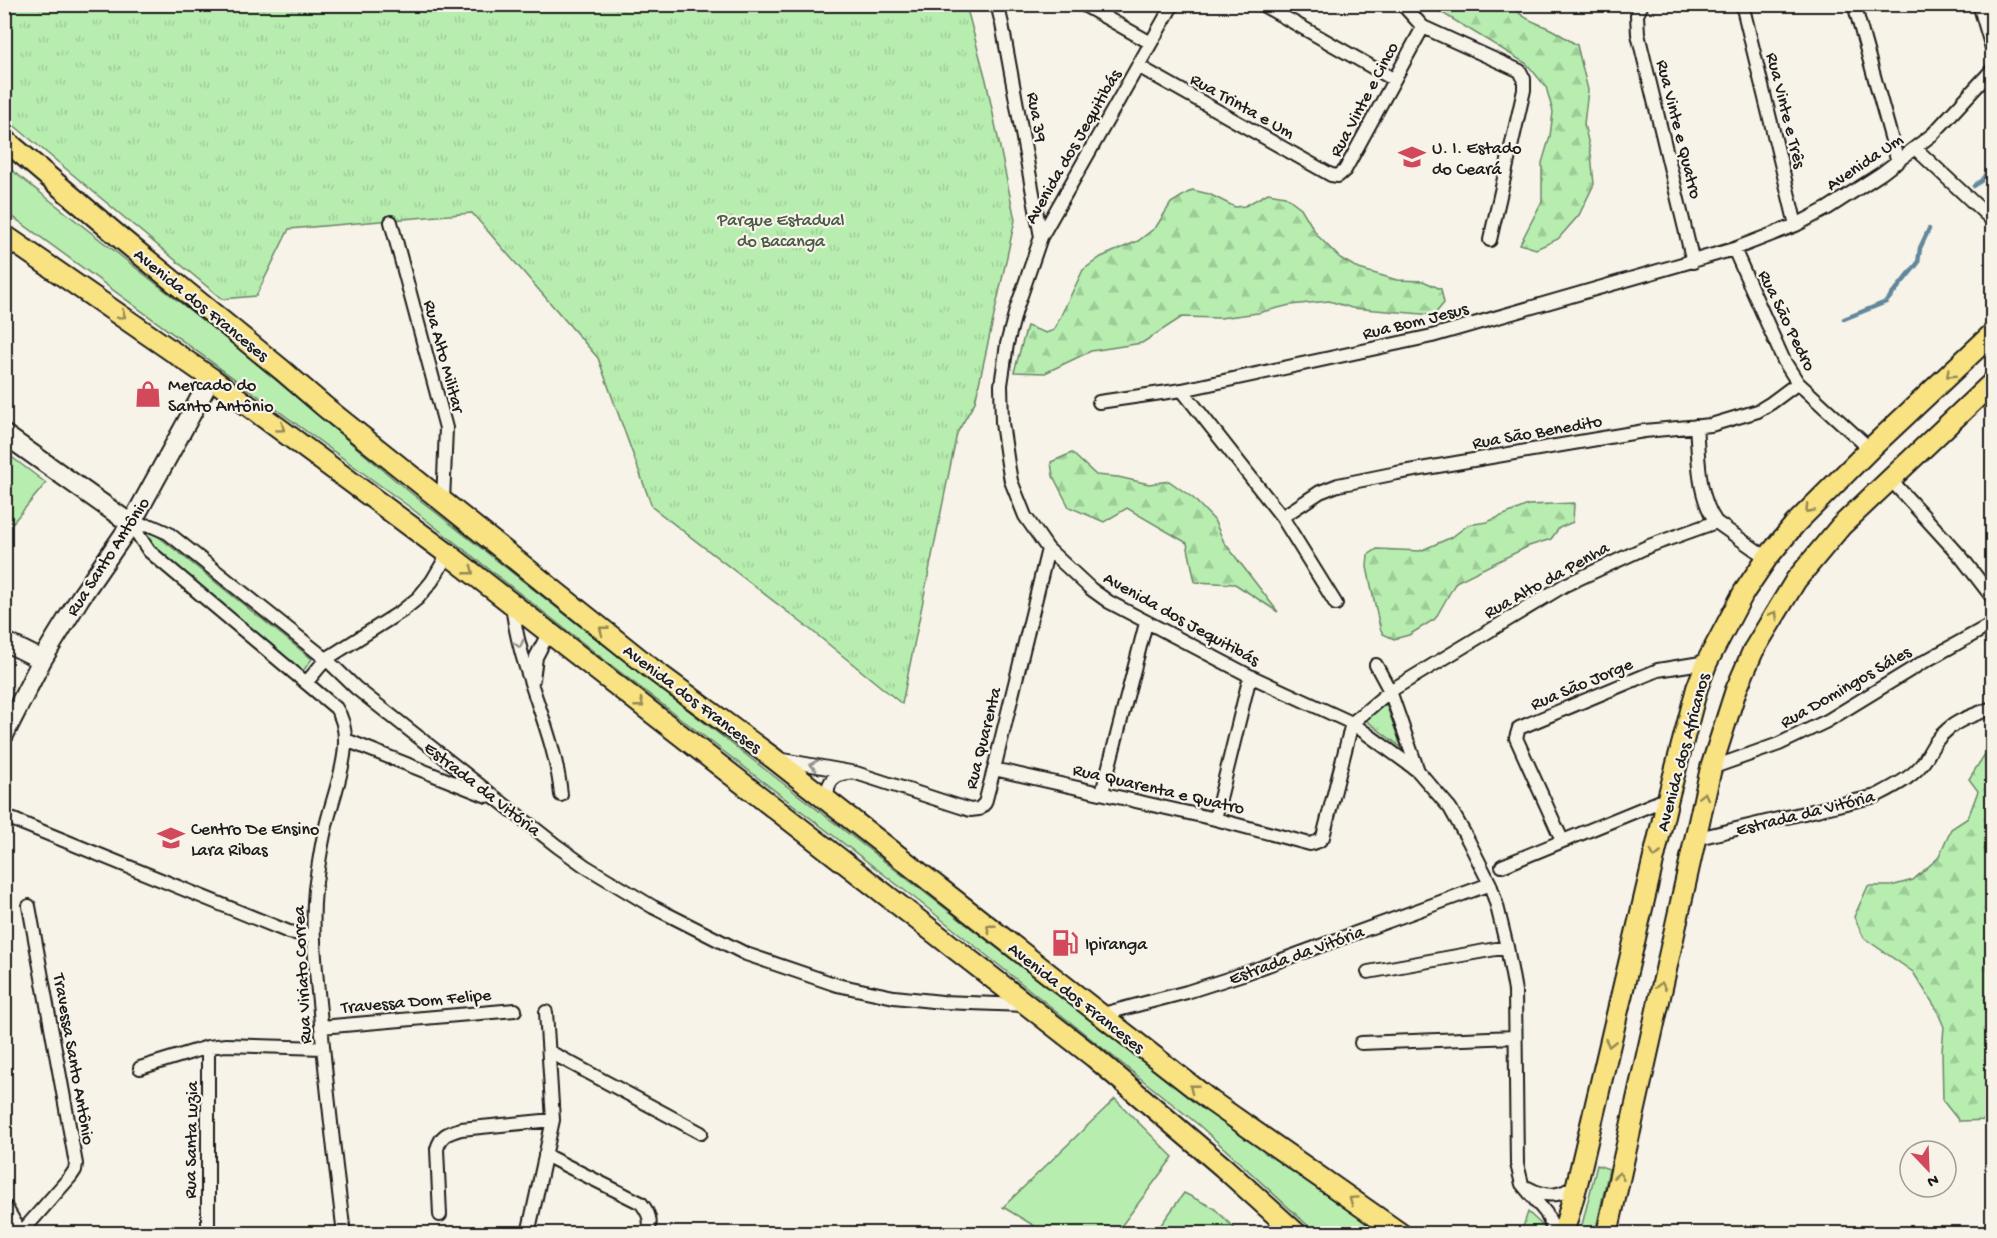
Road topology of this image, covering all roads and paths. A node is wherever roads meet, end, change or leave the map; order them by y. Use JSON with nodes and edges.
{"nodes":[{"id":1,"x":997,"y":4,"type":"edge"},
{"id":2,"x":1082,"y":4,"type":"edge"},
{"id":3,"x":1173,"y":4,"type":"edge"},
{"id":4,"x":1261,"y":4,"type":"edge"},
{"id":5,"x":1402,"y":4,"type":"edge"},
{"id":6,"x":1642,"y":4,"type":"edge"},
{"id":7,"x":1742,"y":4,"type":"edge"},
{"id":8,"x":1854,"y":4,"type":"edge"},
{"id":9,"x":1978,"y":4,"type":"edge"},
{"id":10,"x":1423,"y":27,"type":"junction"},
{"id":11,"x":1151,"y":43,"type":"junction"},
{"id":12,"x":1992,"y":48,"type":"edge"},
{"id":13,"x":1138,"y":66,"type":"junction"},
{"id":14,"x":1992,"y":70,"type":"edge"},
{"id":15,"x":1394,"y":79,"type":"junction"},
{"id":16,"x":4,"y":139,"type":"edge"},
{"id":17,"x":1916,"y":149,"type":"junction"},
{"id":18,"x":4,"y":151,"type":"edge"},
{"id":19,"x":1898,"y":162,"type":"junction"},
{"id":20,"x":1331,"y":175,"type":"joint"},
{"id":21,"x":1992,"y":220,"type":"edge"},
{"id":22,"x":391,"y":222,"type":"dead end"},
{"id":23,"x":4,"y":224,"type":"edge"},
{"id":24,"x":1796,"y":225,"type":"junction"},
{"id":25,"x":4,"y":235,"type":"edge"},
{"id":26,"x":1041,"y":237,"type":"junction"},
{"id":27,"x":1490,"y":240,"type":"dead end"},
{"id":28,"x":124,"y":241,"type":"junction"},
{"id":29,"x":1734,"y":249,"type":"junction"},
{"id":30,"x":1693,"y":262,"type":"junction"},
{"id":31,"x":74,"y":282,"type":"junction"},
{"id":32,"x":1992,"y":334,"type":"edge"},
{"id":33,"x":211,"y":378,"type":"junction"},
{"id":34,"x":1798,"y":383,"type":"junction"},
{"id":35,"x":1992,"y":383,"type":"edge"},
{"id":36,"x":1182,"y":390,"type":"junction"},
{"id":37,"x":1099,"y":402,"type":"dead end"},
{"id":38,"x":1696,"y":426,"type":"junction"},
{"id":39,"x":4,"y":434,"type":"edge"},
{"id":40,"x":1870,"y":449,"type":"junction"},
{"id":41,"x":1890,"y":478,"type":"junction"},
{"id":42,"x":443,"y":502,"type":"junction"},
{"id":43,"x":1282,"y":517,"type":"junction"},
{"id":44,"x":1716,"y":522,"type":"junction"},
{"id":45,"x":131,"y":524,"type":"junction"},
{"id":46,"x":1048,"y":549,"type":"junction"},
{"id":47,"x":448,"y":554,"type":"junction"},
{"id":48,"x":1767,"y":558,"type":"junction"},
{"id":49,"x":1992,"y":597,"type":"edge"},
{"id":50,"x":512,"y":603,"type":"junction"},
{"id":51,"x":1336,"y":604,"type":"dead end"},
{"id":52,"x":1146,"y":623,"type":"junction"},
{"id":53,"x":1992,"y":624,"type":"edge"},
{"id":54,"x":549,"y":632,"type":"junction"},
{"id":55,"x":4,"y":641,"type":"edge"},
{"id":56,"x":326,"y":659,"type":"junction"},
{"id":57,"x":42,"y":660,"type":"junction"},
{"id":58,"x":1707,"y":662,"type":"junction"},
{"id":59,"x":1376,"y":665,"type":"dead end"},
{"id":60,"x":1250,"y":676,"type":"junction"},
{"id":61,"x":306,"y":683,"type":"junction"},
{"id":62,"x":532,"y":684,"type":"junction"},
{"id":63,"x":1390,"y":691,"type":"junction"},
{"id":64,"x":1992,"y":708,"type":"edge"},
{"id":65,"x":1352,"y":723,"type":"junction"},
{"id":66,"x":4,"y":735,"type":"edge"},
{"id":67,"x":346,"y":740,"type":"junction"},
{"id":68,"x":773,"y":758,"type":"junction"},
{"id":69,"x":1678,"y":761,"type":"junction"},
{"id":70,"x":1711,"y":768,"type":"junction"},
{"id":71,"x":994,"y":769,"type":"junction"},
{"id":72,"x":1418,"y":771,"type":"junction"},
{"id":73,"x":856,"y":773,"type":"junction"},
{"id":74,"x":1102,"y":793,"type":"junction"},
{"id":75,"x":561,"y":795,"type":"dead end"},
{"id":76,"x":1668,"y":798,"type":"junction"},
{"id":77,"x":499,"y":801,"type":"junction"},
{"id":78,"x":827,"y":801,"type":"junction"},
{"id":79,"x":4,"y":816,"type":"edge"},
{"id":80,"x":1215,"y":819,"type":"junction"},
{"id":81,"x":1694,"y":839,"type":"junction"},
{"id":82,"x":1562,"y":840,"type":"junction"},
{"id":83,"x":1502,"y":866,"type":"dead end"},
{"id":84,"x":1490,"y":884,"type":"junction"},
{"id":85,"x":29,"y":906,"type":"dead end"},
{"id":86,"x":313,"y":936,"type":"junction"},
{"id":87,"x":1508,"y":947,"type":"junction"},
{"id":88,"x":1368,"y":972,"type":"dead end"},
{"id":89,"x":1027,"y":1005,"type":"junction"},
{"id":90,"x":514,"y":1010,"type":"dead end"},
{"id":91,"x":546,"y":1012,"type":"dead end"},
{"id":92,"x":1099,"y":1015,"type":"junction"},
{"id":93,"x":321,"y":1027,"type":"junction"},
{"id":94,"x":1515,"y":1037,"type":"junction"},
{"id":95,"x":1361,"y":1043,"type":"dead end"},
{"id":96,"x":208,"y":1047,"type":"junction"},
{"id":97,"x":323,"y":1048,"type":"junction"},
{"id":98,"x":550,"y":1052,"type":"junction"},
{"id":99,"x":140,"y":1068,"type":"dead end"},
{"id":100,"x":553,"y":1120,"type":"junction"},
{"id":101,"x":701,"y":1133,"type":"dead end"},
{"id":102,"x":545,"y":1155,"type":"junction"},
{"id":103,"x":1522,"y":1184,"type":"junction"},
{"id":104,"x":1577,"y":1184,"type":"junction"},
{"id":105,"x":4,"y":1210,"type":"edge"},
{"id":106,"x":440,"y":1215,"type":"dead end"},
{"id":107,"x":19,"y":1233,"type":"edge"},
{"id":108,"x":208,"y":1233,"type":"edge"},
{"id":109,"x":344,"y":1233,"type":"edge"},
{"id":110,"x":528,"y":1233,"type":"edge"},
{"id":111,"x":648,"y":1233,"type":"edge"},
{"id":112,"x":1297,"y":1233,"type":"edge"},
{"id":113,"x":1401,"y":1233,"type":"edge"},
{"id":114,"x":1556,"y":1233,"type":"edge"},
{"id":115,"x":1563,"y":1233,"type":"edge"},
{"id":116,"x":1607,"y":1233,"type":"edge"}],
"edges":[{"from":1,"to":26,"type":"street","name":"Rua 39"},
{"from":2,"to":11,"type":"street"},
{"from":3,"to":11,"type":"street","name":"Avenida dos Jequitibás"},
{"from":4,"to":15,"type":"street"},
{"from":5,"to":10,"type":"street"},
{"from":6,"to":30,"type":"street","name":"Rua Vinte e Quatro"},
{"from":7,"to":24,"type":"street","name":"Rua Vinte e Três"},
{"from":8,"to":19,"type":"street"},
{"from":9,"to":12,"type":"street"},
{"from":10,"to":15,"type":"street","name":"Rua Vinte e Cinco"},
{"from":10,"to":27,"type":"street"},
{"from":11,"to":13,"type":"street","name":"Avenida dos Jequitibás"},
{"from":13,"to":20,"type":"street","name":"Rua Trinta e Um"},
{"from":13,"to":26,"type":"street","name":"Avenida dos Jequitibás"},
{"from":14,"to":17,"type":"street","name":"Avenida Um"},
{"from":15,"to":20,"type":"street","name":"Rua Vinte e Cinco"},
{"from":16,"to":28,"type":"main road","name":"Avenida dos Franceses"},
{"from":17,"to":19,"type":"street","name":"Avenida Um"},
{"from":17,"to":21,"type":"street"},
{"from":18,"to":28,"type":"main road"},
{"from":19,"to":24,"type":"street","name":"Avenida Um"},
{"from":22,"to":42,"type":"street","name":"Rua Alto Militar"},
{"from":23,"to":31,"type":"main road"},
{"from":24,"to":29,"type":"street","name":"Avenida Um"},
{"from":25,"to":31,"type":"main road","name":"Avenida dos Franceses"},
{"from":26,"to":46,"type":"street","name":"Avenida dos Jequitibás"},
{"from":28,"to":42,"type":"main road","name":"Avenida dos Franceses"},
{"from":29,"to":30,"type":"street","name":"Rua Bom Jesus"},
{"from":29,"to":34,"type":"street","name":"Rua São Pedro"},
{"from":30,"to":36,"type":"street","name":"Rua Bom Jesus"},
{"from":31,"to":33,"type":"main road","name":"Avenida dos Franceses","one_way":true},
{"from":32,"to":40,"type":"main road","name":"Avenida dos Africanos","one_way":true},
{"from":33,"to":45,"type":"street","name":"Rua Santo Antônio"},
{"from":33,"to":47,"type":"main road","name":"Avenida dos Franceses","one_way":true},
{"from":34,"to":38,"type":"street","name":"Rua São Benedito"},
{"from":34,"to":40,"type":"street","name":"Rua São Pedro"},
{"from":35,"to":41,"type":"main road","name":"Avenida dos Africanos"},
{"from":36,"to":37,"type":"street","name":"Rua Bom Jesus"},
{"from":36,"to":43,"type":"street"},
{"from":38,"to":43,"type":"street","name":"Rua São Benedito"},
{"from":38,"to":44,"type":"street"},
{"from":39,"to":45,"type":"street","name":"Estrada da Vitória"},
{"from":40,"to":48,"type":"main road","name":"Avenida dos Africanos","one_way":true},
{"from":41,"to":49,"type":"street"},
{"from":70,"to":41,"type":"main road","name":"Avenida dos Africanos","one_way":true},
{"from":68,"to":42,"type":"main road","name":"Avenida dos Franceses","one_way":true},
{"from":43,"to":51,"type":"street"},
{"from":44,"to":48,"type":"street"},
{"from":44,"to":63,"type":"street","name":"Rua Alto da Penha"},
{"from":45,"to":56,"type":"street","name":"Estrada da Vitória"},
{"from":45,"to":57,"type":"street","name":"Rua Santo Antônio"},
{"from":45,"to":61,"type":"street","name":"Rua Viriato Correa"},
{"from":46,"to":52,"type":"street","name":"Avenida dos Jequitibás"},
{"from":46,"to":71,"type":"street","name":"Rua Quarenta"},
{"from":47,"to":50,"type":"main road","name":"Avenida dos Franceses","one_way":true},
{"from":47,"to":56,"type":"street"},
{"from":48,"to":58,"type":"main road","name":"Avenida dos Africanos"},
{"from":50,"to":54,"type":"main road","name":"Avenida dos Franceses"},
{"from":50,"to":62,"type":"street","one_way":true},
{"from":52,"to":60,"type":"street","name":"Avenida dos Jequitibás"},
{"from":52,"to":74,"type":"street"},
{"from":53,"to":70,"type":"street","name":"Rua Domingos Sáles"},
{"from":54,"to":62,"type":"street"},
{"from":54,"to":89,"type":"main road","name":"Avenida dos Franceses","one_way":true},
{"from":55,"to":57,"type":"street"},
{"from":56,"to":61,"type":"street"},
{"from":56,"to":77,"type":"street","name":"Estrada da Vitória"},
{"from":57,"to":66,"type":"street","name":"Rua Santo Antônio"},
{"from":58,"to":69,"type":"main road","name":"Avenida dos Africanos"},
{"from":58,"to":82,"type":"street","name":"Rua São Jorge"},
{"from":59,"to":63,"type":"street"},
{"from":60,"to":65,"type":"street","name":"Avenida dos Jequitibás"},
{"from":60,"to":80,"type":"street"},
{"from":61,"to":67,"type":"street","name":"Rua Viriato Correa"},
{"from":62,"to":75,"type":"street"},
{"from":63,"to":65,"type":"street","name":"Rua Alto da Penha"},
{"from":63,"to":72,"type":"street"},
{"from":64,"to":81,"type":"street","name":"Estrada da Vitória"},
{"from":65,"to":72,"type":"street","name":"Avenida dos Jequitibás"},
{"from":65,"to":80,"type":"street","name":"Rua Quarenta e Quatro"},
{"from":67,"to":77,"type":"street"},
{"from":67,"to":86,"type":"street","name":"Rua Viriato Correa"},
{"from":73,"to":68,"type":"street","name":"Rua Quarenta","one_way":true},
{"from":68,"to":78,"type":"main road","name":"Avenida dos Franceses"},
{"from":69,"to":70,"type":"main road"},
{"from":69,"to":76,"type":"main road","name":"Avenida dos Africanos"},
{"from":81,"to":70,"type":"main road","name":"Avenida dos Africanos","one_way":true},
{"from":71,"to":73,"type":"street","name":"Rua Quarenta"},
{"from":71,"to":74,"type":"street","name":"Rua Quarenta e Quatro"},
{"from":72,"to":84,"type":"street"},
{"from":73,"to":78,"type":"street"},
{"from":74,"to":80,"type":"street","name":"Rua Quarenta e Quatro"},
{"from":76,"to":82,"type":"street"},
{"from":76,"to":104,"type":"main road","name":"Avenida dos Africanos","one_way":true},
{"from":77,"to":89,"type":"street","name":"Estrada da Vitória"},
{"from":92,"to":78,"type":"main road","name":"Avenida dos Franceses","one_way":true},
{"from":79,"to":86,"type":"street"},
{"from":116,"to":81,"type":"main road","name":"Avenida dos Africanos","one_way":true},
{"from":82,"to":83,"type":"street"},
{"from":84,"to":87,"type":"street"},
{"from":84,"to":92,"type":"street","name":"Estrada da Vitória"},
{"from":85,"to":107,"type":"street","name":"Travessa Santo Antônio"},
{"from":86,"to":93,"type":"street","name":"Rua Viriato Correa"},
{"from":87,"to":88,"type":"street"},
{"from":87,"to":94,"type":"street"},
{"from":89,"to":112,"type":"main road","name":"Avenida dos Franceses"},
{"from":90,"to":93,"type":"street","name":"Travessa Dom Felipe"},
{"from":91,"to":98,"type":"street"},
{"from":113,"to":92,"type":"main road","name":"Avenida dos Franceses","one_way":true},
{"from":93,"to":97,"type":"street","name":"Rua Viriato Correa"},
{"from":94,"to":95,"type":"street"},
{"from":94,"to":103,"type":"street"},
{"from":96,"to":97,"type":"street"},
{"from":96,"to":99,"type":"street"},
{"from":96,"to":108,"type":"street","name":"Rua Santa Luzia"},
{"from":97,"to":109,"type":"street","name":"Rua Viriato Correa"},
{"from":98,"to":100,"type":"street"},
{"from":98,"to":101,"type":"street"},
{"from":100,"to":102,"type":"street"},
{"from":100,"to":106,"type":"street"},
{"from":102,"to":110,"type":"street"},
{"from":102,"to":111,"type":"street"},
{"from":103,"to":104,"type":"street"},
{"from":103,"to":114,"type":"street"},
{"from":104,"to":115,"type":"main road","name":"Avenida dos Africanos"},
{"from":105,"to":107,"type":"street"}]}
